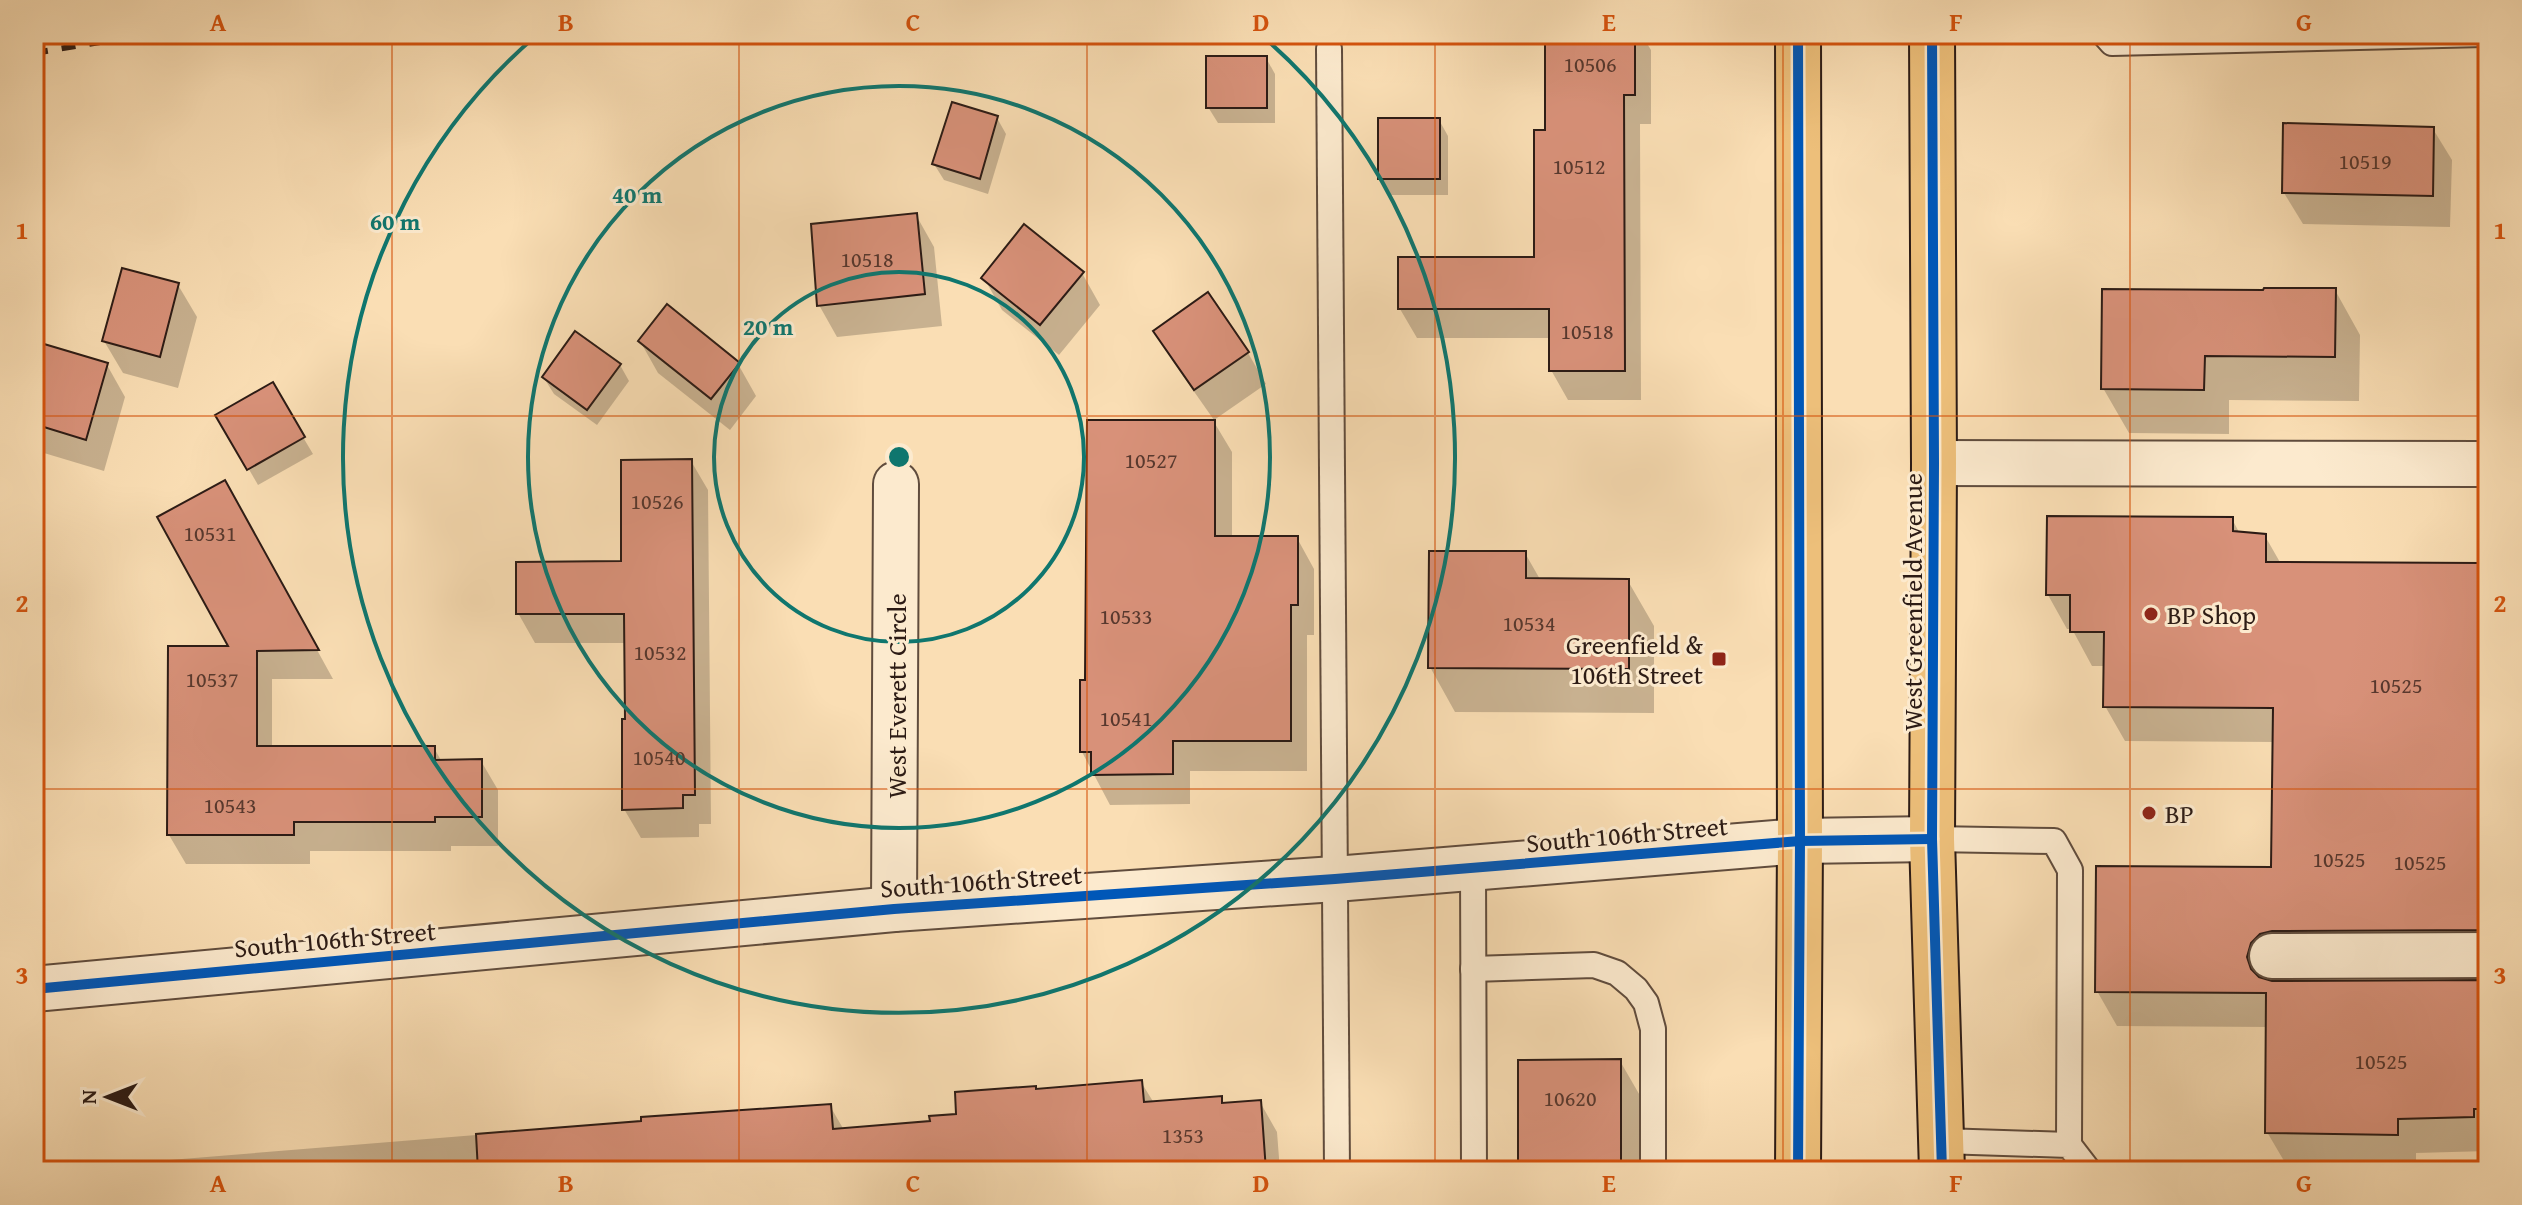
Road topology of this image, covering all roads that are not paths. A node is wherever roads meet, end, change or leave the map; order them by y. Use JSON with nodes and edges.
{"nodes":[{"id":1,"x":1798,"y":34,"type":"edge"},
{"id":2,"x":1932,"y":34,"type":"edge"},
{"id":3,"x":2104,"y":34,"type":"edge"},
{"id":4,"x":2484,"y":34,"type":"edge"},
{"id":5,"x":1329,"y":49,"type":"dead end"},
{"id":6,"x":1934,"y":463,"type":"junction"},
{"id":7,"x":2488,"y":464,"type":"edge"},
{"id":8,"x":896,"y":484,"type":"dead end"},
{"id":9,"x":1932,"y":839,"type":"junction"},
{"id":10,"x":1800,"y":841,"type":"junction"},
{"id":11,"x":1473,"y":869,"type":"junction"},
{"id":12,"x":1335,"y":879,"type":"junction"},
{"id":13,"x":894,"y":909,"type":"junction"},
{"id":14,"x":2488,"y":955,"type":"edge"},
{"id":15,"x":2272,"y":956,"type":"dead end"},
{"id":16,"x":1473,"y":969,"type":"junction"},
{"id":17,"x":34,"y":989,"type":"edge"},
{"id":18,"x":2069,"y":1145,"type":"junction"},
{"id":19,"x":1942,"y":1156,"type":"edge"},
{"id":20,"x":1337,"y":1171,"type":"edge"},
{"id":21,"x":1474,"y":1171,"type":"edge"},
{"id":22,"x":1653,"y":1171,"type":"edge"},
{"id":23,"x":1798,"y":1171,"type":"edge"},
{"id":24,"x":2089,"y":1171,"type":"edge"}],
"edges":[{"from":1,"to":10,"type":"main road"},
{"from":2,"to":6,"type":"main road","name":"West Greenfield Avenue"},
{"from":3,"to":4,"type":"lane"},
{"from":5,"to":12,"type":"lane"},
{"from":6,"to":7,"type":"street"},
{"from":6,"to":9,"type":"main road","name":"West Greenfield Avenue"},
{"from":8,"to":13,"type":"street","name":"West Everett Circle"},
{"from":9,"to":10,"type":"street","name":"South 106th Street"},
{"from":9,"to":18,"type":"lane"},
{"from":9,"to":19,"type":"main road","name":"West Greenfield Avenue"},
{"from":10,"to":11,"type":"street","name":"South 106th Street"},
{"from":10,"to":23,"type":"main road"},
{"from":11,"to":12,"type":"street","name":"South 106th Street"},
{"from":11,"to":16,"type":"lane"},
{"from":12,"to":13,"type":"street","name":"South 106th Street"},
{"from":12,"to":20,"type":"lane"},
{"from":13,"to":17,"type":"street","name":"South 106th Street"},
{"from":14,"to":15,"type":"street"},
{"from":16,"to":21,"type":"lane"},
{"from":16,"to":22,"type":"lane"},
{"from":18,"to":19,"type":"lane"},
{"from":18,"to":24,"type":"lane"}]}
